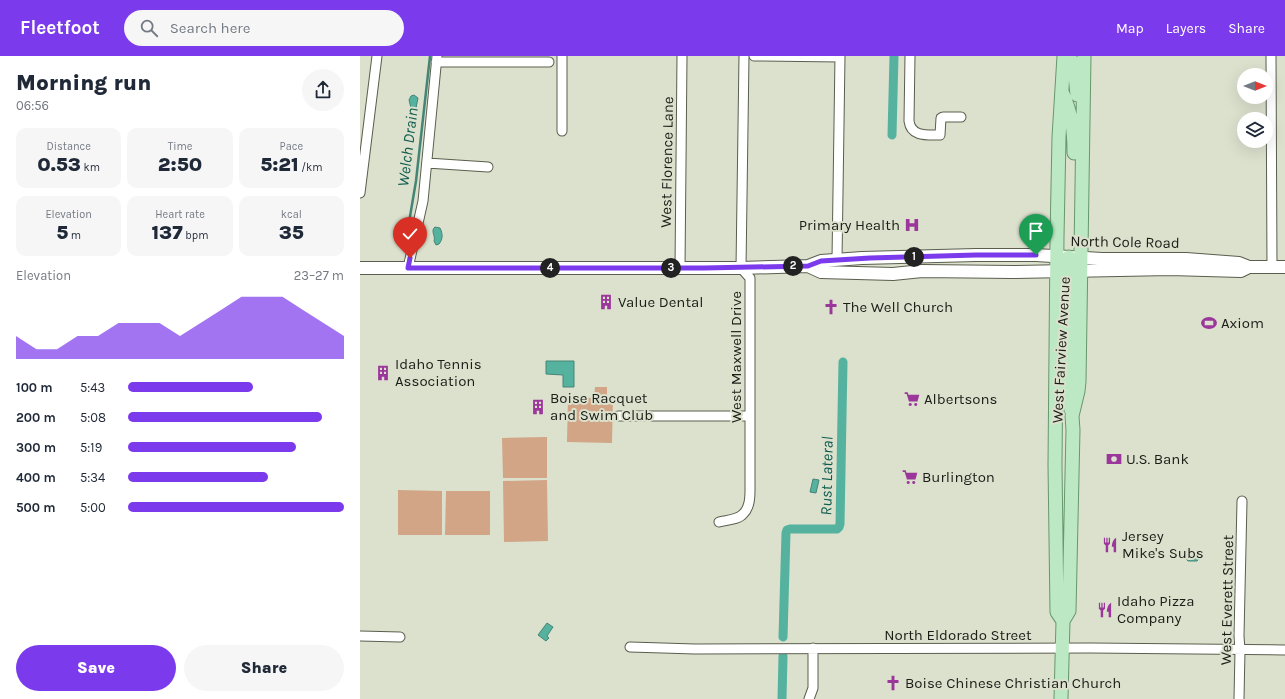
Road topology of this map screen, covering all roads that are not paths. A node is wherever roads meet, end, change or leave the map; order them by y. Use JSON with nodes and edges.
{"nodes":[{"id":1,"x":377,"y":56,"type":"edge"},
{"id":2,"x":562,"y":56,"type":"edge"},
{"id":3,"x":682,"y":56,"type":"edge"},
{"id":4,"x":744,"y":56,"type":"edge"},
{"id":5,"x":754,"y":56,"type":"edge"},
{"id":6,"x":910,"y":56,"type":"edge"},
{"id":7,"x":1084,"y":56,"type":"edge"},
{"id":8,"x":1271,"y":56,"type":"edge"},
{"id":9,"x":840,"y":57,"type":"edge"},
{"id":10,"x":1064,"y":57,"type":"edge"},
{"id":11,"x":436,"y":59,"type":"edge"},
{"id":12,"x":549,"y":62,"type":"dead end"},
{"id":13,"x":1084,"y":111,"type":"junction"},
{"id":14,"x":961,"y":117,"type":"dead end"},
{"id":15,"x":562,"y":131,"type":"dead end"},
{"id":16,"x":363,"y":145,"type":"edge"},
{"id":17,"x":427,"y":164,"type":"junction"},
{"id":18,"x":488,"y":166,"type":"dead end"},
{"id":19,"x":360,"y":193,"type":"edge"},
{"id":20,"x":837,"y":260,"type":"junction"},
{"id":21,"x":1070,"y":264,"type":"junction"},
{"id":22,"x":808,"y":266,"type":"junction"},
{"id":23,"x":1272,"y":267,"type":"junction"},
{"id":24,"x":1285,"y":267,"type":"edge"},
{"id":25,"x":360,"y":268,"type":"edge"},
{"id":26,"x":408,"y":268,"type":"junction"},
{"id":27,"x":680,"y":268,"type":"junction"},
{"id":28,"x":741,"y":268,"type":"junction"},
{"id":29,"x":618,"y":416,"type":"dead end"},
{"id":30,"x":750,"y":416,"type":"junction"},
{"id":31,"x":1242,"y":502,"type":"dead end"},
{"id":32,"x":719,"y":522,"type":"dead end"},
{"id":33,"x":1063,"y":621,"type":"junction"},
{"id":34,"x":360,"y":636,"type":"edge"},
{"id":35,"x":400,"y":637,"type":"dead end"},
{"id":36,"x":630,"y":647,"type":"dead end"},
{"id":37,"x":813,"y":648,"type":"junction"},
{"id":38,"x":1062,"y":648,"type":"junction"},
{"id":39,"x":1240,"y":650,"type":"junction"},
{"id":40,"x":1285,"y":650,"type":"edge"},
{"id":41,"x":809,"y":699,"type":"edge"},
{"id":42,"x":1061,"y":699,"type":"edge"},
{"id":43,"x":1239,"y":699,"type":"edge"}],
"edges":[{"from":1,"to":16,"type":"street"},
{"from":2,"to":15,"type":"street"},
{"from":3,"to":27,"type":"street","name":"West Florence Lane"},
{"from":4,"to":28,"type":"street","name":"West Maxwell Drive"},
{"from":5,"to":9,"type":"street"},
{"from":6,"to":14,"type":"street"},
{"from":7,"to":13,"type":"main road","name":"West Fairview Avenue"},
{"from":8,"to":23,"type":"street"},
{"from":9,"to":20,"type":"street"},
{"from":10,"to":13,"type":"main road"},
{"from":10,"to":21,"type":"main road","name":"West Fairview Avenue"},
{"from":11,"to":12,"type":"street"},
{"from":11,"to":17,"type":"street"},
{"from":13,"to":21,"type":"main road","name":"West Fairview Avenue"},
{"from":16,"to":19,"type":"street"},
{"from":17,"to":18,"type":"street"},
{"from":17,"to":26,"type":"street"},
{"from":20,"to":21,"type":"main road","name":"North Cole Road"},
{"from":20,"to":22,"type":"main road","name":"North Cole Road"},
{"from":21,"to":22,"type":"main road","name":"North Cole Road"},
{"from":21,"to":23,"type":"main road","name":"North Cole Road"},
{"from":21,"to":33,"type":"main road","name":"West Fairview Avenue"},
{"from":21,"to":33,"type":"main road","name":"West Fairview Avenue"},
{"from":22,"to":28,"type":"main road","name":"North Cole Road"},
{"from":23,"to":24,"type":"main road","name":"North Cole Road"},
{"from":25,"to":26,"type":"main road","name":"North Cole Road"},
{"from":26,"to":27,"type":"main road","name":"North Cole Road"},
{"from":27,"to":28,"type":"main road","name":"North Cole Road"},
{"from":28,"to":30,"type":"street","name":"West Maxwell Drive"},
{"from":29,"to":30,"type":"street"},
{"from":30,"to":32,"type":"street","name":"West Maxwell Drive"},
{"from":31,"to":39,"type":"street","name":"West Everett Street"},
{"from":33,"to":38,"type":"main road","name":"West Fairview Avenue"},
{"from":34,"to":35,"type":"street"},
{"from":36,"to":37,"type":"street","name":"North Eldorado Street"},
{"from":37,"to":38,"type":"street","name":"North Eldorado Street"},
{"from":37,"to":41,"type":"street"},
{"from":38,"to":39,"type":"street","name":"North Eldorado Street"},
{"from":38,"to":42,"type":"main road","name":"West Fairview Avenue"},
{"from":39,"to":40,"type":"street","name":"North Eldorado Street"},
{"from":39,"to":43,"type":"street","name":"West Everett Street"}]}
